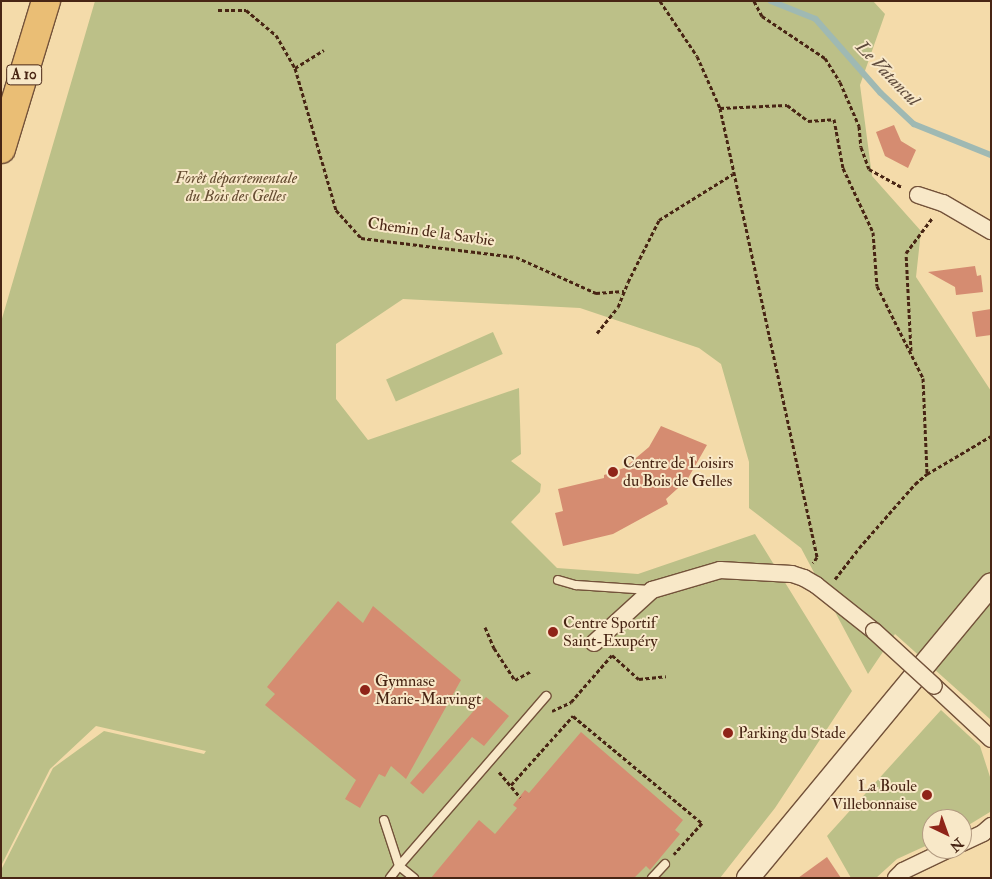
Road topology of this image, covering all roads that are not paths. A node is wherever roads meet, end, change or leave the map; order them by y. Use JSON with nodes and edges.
{"nodes":[{"id":1,"x":46,"y":1,"type":"edge"},
{"id":2,"x":1,"y":149,"type":"edge"},
{"id":3,"x":918,"y":195,"type":"road end"},
{"id":4,"x":991,"y":231,"type":"edge"},
{"id":5,"x":558,"y":580,"type":"dead end"},
{"id":6,"x":991,"y":584,"type":"edge"},
{"id":7,"x":652,"y":590,"type":"junction"},
{"id":8,"x":594,"y":643,"type":"dead end"},
{"id":9,"x":546,"y":696,"type":"dead end"},
{"id":10,"x":991,"y":739,"type":"edge"},
{"id":11,"x":384,"y":820,"type":"dead end"},
{"id":12,"x":991,"y":826,"type":"edge"},
{"id":13,"x":972,"y":838,"type":"edge"},
{"id":14,"x":928,"y":859,"type":"edge"},
{"id":15,"x":665,"y":864,"type":"road end"},
{"id":16,"x":399,"y":866,"type":"junction"},
{"id":17,"x":390,"y":878,"type":"edge"},
{"id":18,"x":414,"y":878,"type":"edge"},
{"id":19,"x":652,"y":878,"type":"edge"},
{"id":20,"x":748,"y":878,"type":"edge"},
{"id":21,"x":896,"y":878,"type":"edge"}],
"edges":[{"from":1,"to":2,"type":"highway","number":"A 10"},
{"from":3,"to":4,"type":"street"},
{"from":5,"to":7,"type":"lane"},
{"from":6,"to":20,"type":"main road"},
{"from":7,"to":8,"type":"street"},
{"from":7,"to":10,"type":"street","bridge":true},
{"from":9,"to":16,"type":"lane"},
{"from":11,"to":16,"type":"lane"},
{"from":12,"to":13,"type":"street"},
{"from":14,"to":21,"type":"street"},
{"from":15,"to":19,"type":"lane"},
{"from":16,"to":17,"type":"lane"},
{"from":16,"to":18,"type":"lane"}]}
